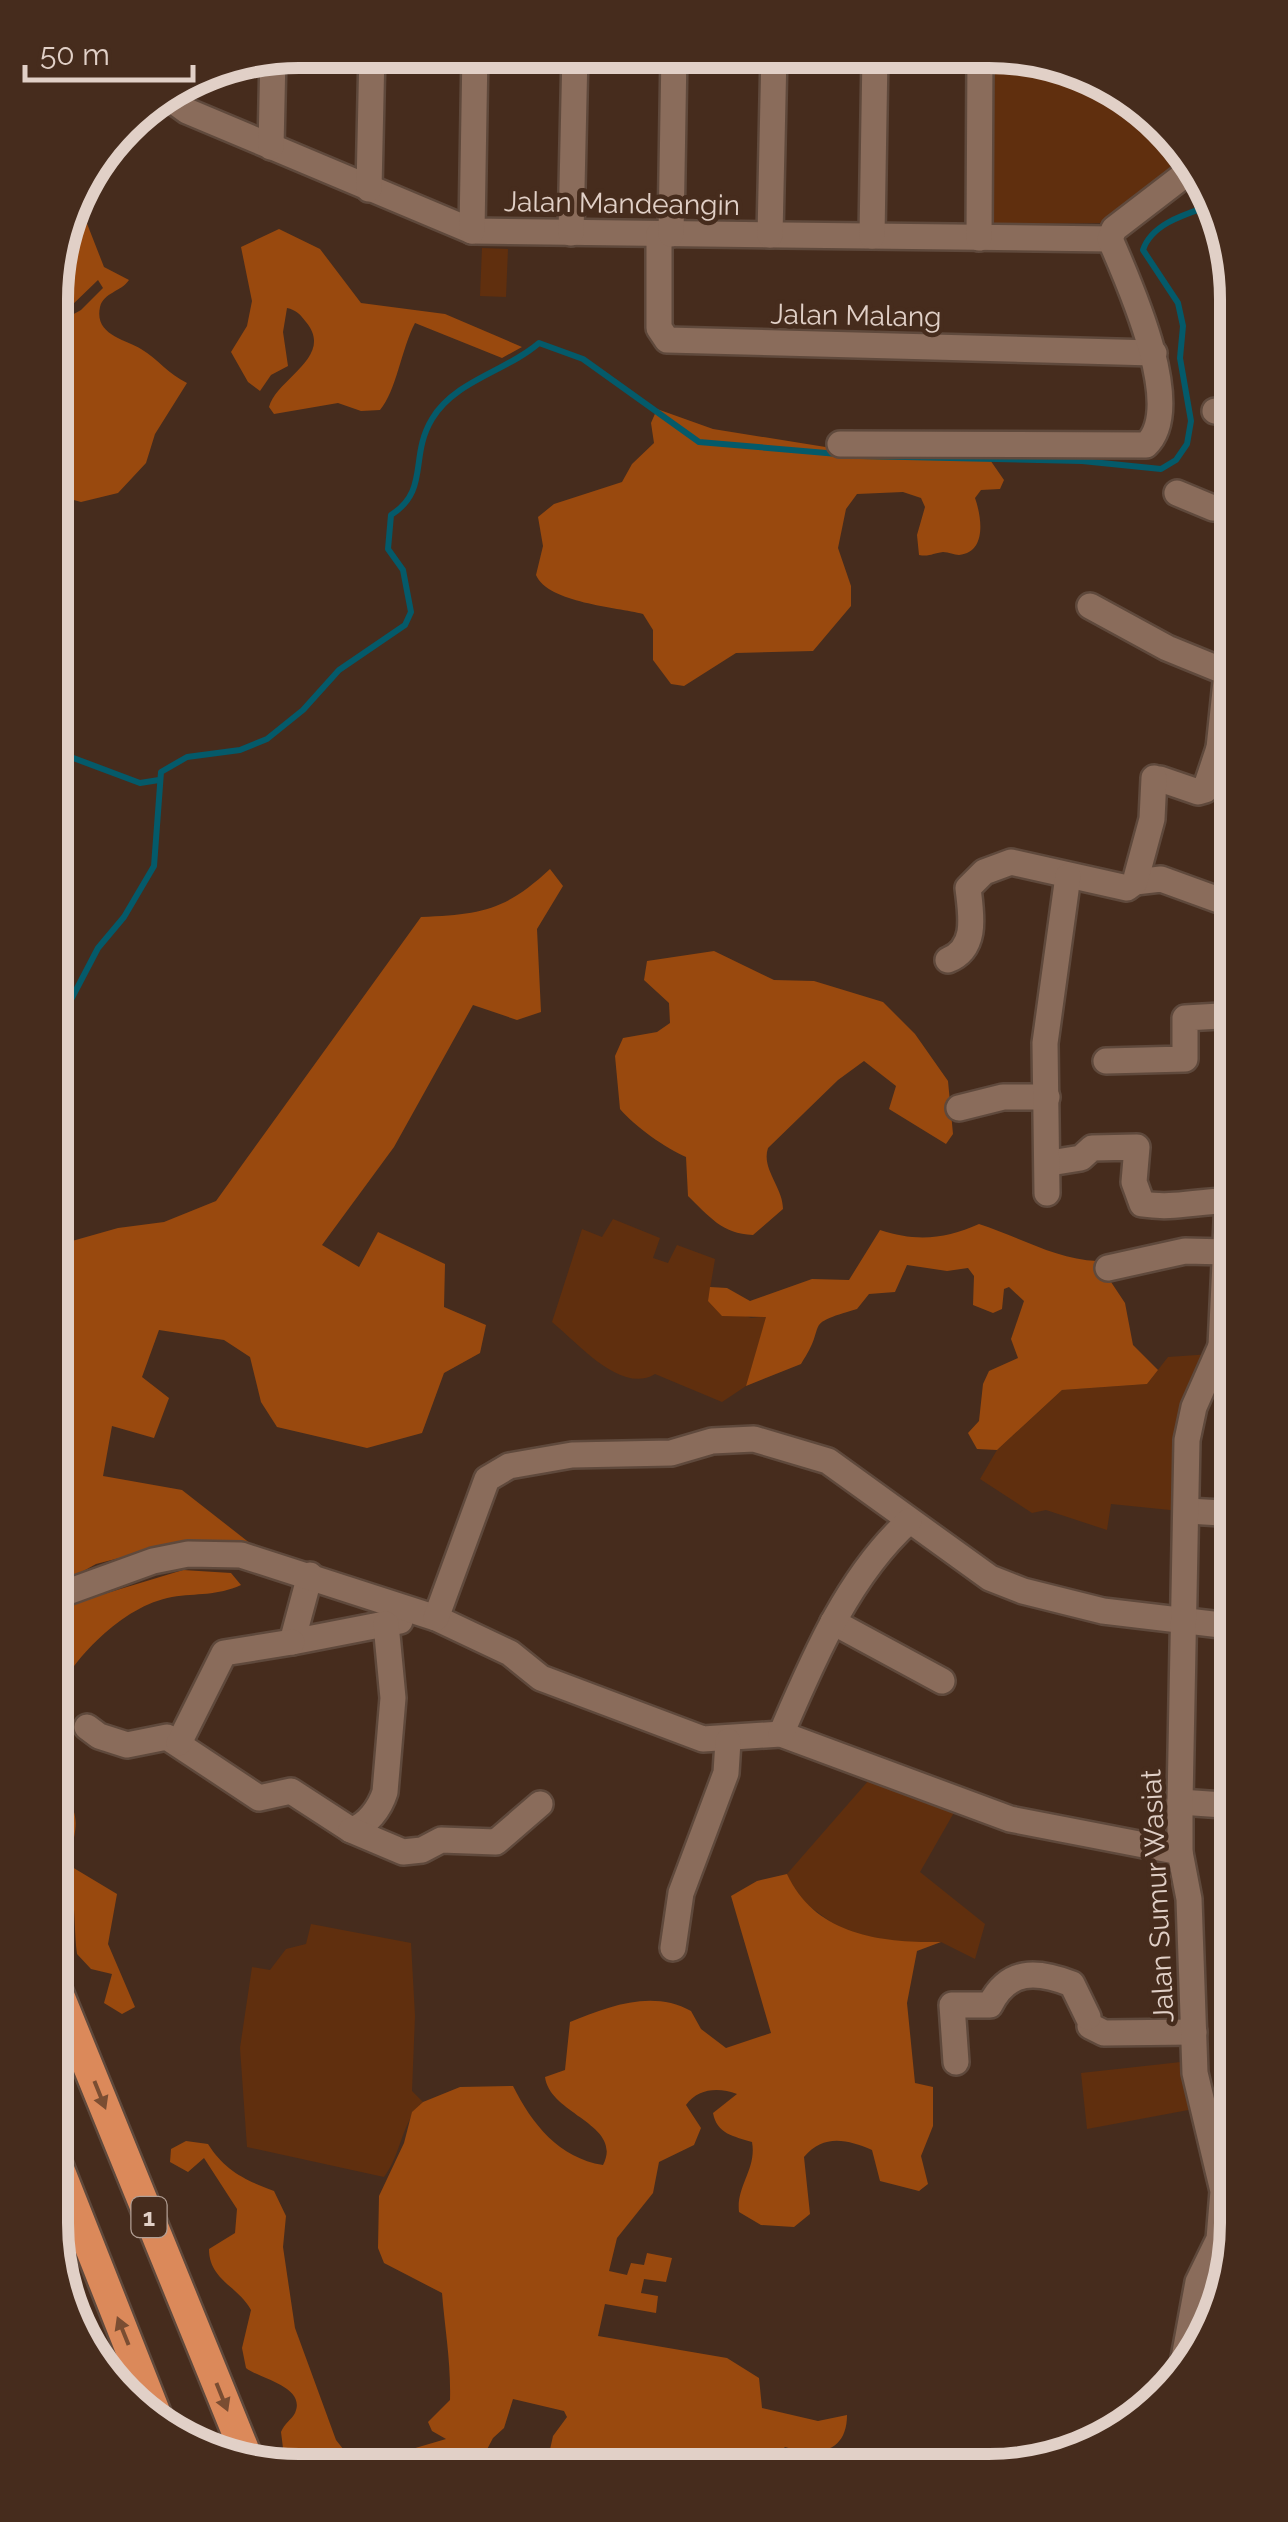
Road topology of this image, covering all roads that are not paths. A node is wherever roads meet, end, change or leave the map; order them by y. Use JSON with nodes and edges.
{"nodes":[{"id":1,"x":372,"y":68,"type":"edge"},
{"id":2,"x":475,"y":68,"type":"edge"},
{"id":3,"x":575,"y":68,"type":"edge"},
{"id":4,"x":673,"y":68,"type":"edge"},
{"id":5,"x":774,"y":68,"type":"edge"},
{"id":6,"x":875,"y":68,"type":"edge"},
{"id":7,"x":980,"y":68,"type":"edge"},
{"id":8,"x":272,"y":69,"type":"edge"},
{"id":9,"x":177,"y":102,"type":"edge"},
{"id":10,"x":271,"y":147,"type":"junction"},
{"id":11,"x":1185,"y":175,"type":"edge"},
{"id":12,"x":369,"y":188,"type":"junction"},
{"id":13,"x":472,"y":232,"type":"junction"},
{"id":14,"x":571,"y":232,"type":"junction"},
{"id":15,"x":665,"y":234,"type":"junction"},
{"id":16,"x":770,"y":235,"type":"junction"},
{"id":17,"x":872,"y":236,"type":"junction"},
{"id":18,"x":979,"y":238,"type":"junction"},
{"id":19,"x":1110,"y":239,"type":"junction"},
{"id":20,"x":1154,"y":353,"type":"junction"},
{"id":21,"x":840,"y":444,"type":"dead end"},
{"id":22,"x":1177,"y":494,"type":"dead end"},
{"id":23,"x":1220,"y":508,"type":"edge"},
{"id":24,"x":1099,"y":610,"type":"dead end"},
{"id":25,"x":1220,"y":670,"type":"edge"},
{"id":26,"x":1220,"y":766,"type":"edge"},
{"id":27,"x":1068,"y":876,"type":"junction"},
{"id":28,"x":1135,"y":882,"type":"junction"},
{"id":29,"x":1220,"y":900,"type":"edge"},
{"id":30,"x":948,"y":960,"type":"dead end"},
{"id":31,"x":1220,"y":1016,"type":"edge"},
{"id":32,"x":1106,"y":1061,"type":"dead end"},
{"id":33,"x":1046,"y":1097,"type":"junction"},
{"id":34,"x":959,"y":1108,"type":"dead end"},
{"id":35,"x":1050,"y":1163,"type":"junction"},
{"id":36,"x":1046,"y":1193,"type":"dead end"},
{"id":37,"x":1220,"y":1201,"type":"edge"},
{"id":38,"x":1220,"y":1252,"type":"edge"},
{"id":39,"x":1108,"y":1268,"type":"dead end"},
{"id":40,"x":1220,"y":1363,"type":"edge"},
{"id":41,"x":1188,"y":1511,"type":"junction"},
{"id":42,"x":1220,"y":1513,"type":"edge"},
{"id":43,"x":909,"y":1521,"type":"junction"},
{"id":44,"x":310,"y":1575,"type":"junction"},
{"id":45,"x":68,"y":1592,"type":"edge"},
{"id":46,"x":431,"y":1616,"type":"junction"},
{"id":47,"x":833,"y":1622,"type":"junction"},
{"id":48,"x":1186,"y":1623,"type":"junction"},
{"id":49,"x":386,"y":1624,"type":"junction"},
{"id":50,"x":1220,"y":1626,"type":"edge"},
{"id":51,"x":292,"y":1642,"type":"junction"},
{"id":52,"x":942,"y":1681,"type":"dead end"},
{"id":53,"x":87,"y":1727,"type":"dead end"},
{"id":54,"x":781,"y":1734,"type":"junction"},
{"id":55,"x":728,"y":1741,"type":"junction"},
{"id":56,"x":179,"y":1743,"type":"junction"},
{"id":57,"x":1180,"y":1802,"type":"junction"},
{"id":58,"x":540,"y":1804,"type":"dead end"},
{"id":59,"x":1220,"y":1805,"type":"edge"},
{"id":60,"x":351,"y":1830,"type":"junction"},
{"id":61,"x":1180,"y":1852,"type":"junction"},
{"id":62,"x":673,"y":1948,"type":"dead end"},
{"id":63,"x":68,"y":2017,"type":"edge"},
{"id":64,"x":1194,"y":2032,"type":"junction"},
{"id":65,"x":956,"y":2062,"type":"dead end"},
{"id":66,"x":1220,"y":2178,"type":"edge"},
{"id":67,"x":68,"y":2192,"type":"edge"},
{"id":68,"x":1220,"y":2227,"type":"edge"},
{"id":69,"x":1214,"y":2274,"type":"edge"},
{"id":70,"x":1185,"y":2346,"type":"edge"},
{"id":71,"x":151,"y":2400,"type":"edge"},
{"id":72,"x":242,"y":2448,"type":"edge"}],
"edges":[{"from":1,"to":12,"type":"street"},
{"from":2,"to":13,"type":"street"},
{"from":3,"to":14,"type":"street"},
{"from":4,"to":15,"type":"street"},
{"from":5,"to":16,"type":"street"},
{"from":6,"to":17,"type":"street"},
{"from":7,"to":18,"type":"street"},
{"from":8,"to":10,"type":"street"},
{"from":9,"to":10,"type":"street","name":"Jalan Mandeangin"},
{"from":10,"to":12,"type":"street","name":"Jalan Mandeangin"},
{"from":11,"to":19,"type":"street"},
{"from":12,"to":13,"type":"street","name":"Jalan Mandeangin"},
{"from":13,"to":14,"type":"street","name":"Jalan Mandeangin"},
{"from":14,"to":15,"type":"street","name":"Jalan Mandeangin"},
{"from":15,"to":16,"type":"street","name":"Jalan Mandeangin"},
{"from":15,"to":20,"type":"street","name":"Jalan Malang"},
{"from":16,"to":17,"type":"street","name":"Jalan Mandeangin"},
{"from":17,"to":18,"type":"street","name":"Jalan Mandeangin"},
{"from":18,"to":19,"type":"street","name":"Jalan Mandeangin"},
{"from":19,"to":20,"type":"street"},
{"from":20,"to":21,"type":"street"},
{"from":22,"to":23,"type":"street"},
{"from":24,"to":25,"type":"street"},
{"from":26,"to":28,"type":"street"},
{"from":27,"to":28,"type":"street"},
{"from":27,"to":30,"type":"street"},
{"from":27,"to":33,"type":"street"},
{"from":28,"to":29,"type":"street"},
{"from":31,"to":32,"type":"street"},
{"from":33,"to":34,"type":"street"},
{"from":33,"to":35,"type":"street"},
{"from":35,"to":36,"type":"street"},
{"from":35,"to":37,"type":"street"},
{"from":38,"to":39,"type":"street"},
{"from":40,"to":41,"type":"street","name":"Jalan Sumur Wasiat"},
{"from":41,"to":42,"type":"street"},
{"from":41,"to":48,"type":"street","name":"Jalan Sumur Wasiat"},
{"from":43,"to":46,"type":"street"},
{"from":43,"to":47,"type":"street"},
{"from":43,"to":48,"type":"street"},
{"from":44,"to":45,"type":"street"},
{"from":44,"to":46,"type":"street"},
{"from":44,"to":51,"type":"street"},
{"from":46,"to":49,"type":"street"},
{"from":46,"to":55,"type":"street"},
{"from":47,"to":52,"type":"street"},
{"from":47,"to":54,"type":"street"},
{"from":48,"to":50,"type":"street"},
{"from":48,"to":57,"type":"street","name":"Jalan Sumur Wasiat"},
{"from":49,"to":51,"type":"street"},
{"from":49,"to":60,"type":"street"},
{"from":51,"to":56,"type":"street"},
{"from":53,"to":56,"type":"street"},
{"from":54,"to":55,"type":"street"},
{"from":54,"to":61,"type":"street"},
{"from":55,"to":62,"type":"street"},
{"from":56,"to":60,"type":"street"},
{"from":57,"to":59,"type":"street"},
{"from":57,"to":61,"type":"street","name":"Jalan Sumur Wasiat"},
{"from":58,"to":60,"type":"street"},
{"from":61,"to":64,"type":"street","name":"Jalan Sumur Wasiat"},
{"from":63,"to":72,"type":"highway","number":"1","one_way":true},
{"from":64,"to":65,"type":"street"},
{"from":64,"to":66,"type":"street","name":"Jalan Sumur Wasiat"},
{"from":71,"to":67,"type":"highway","one_way":true},
{"from":68,"to":69,"type":"street","name":"Jalan Sumur Wasiat"},
{"from":69,"to":70,"type":"street","name":"Jalan Sumur Wasiat"}]}
